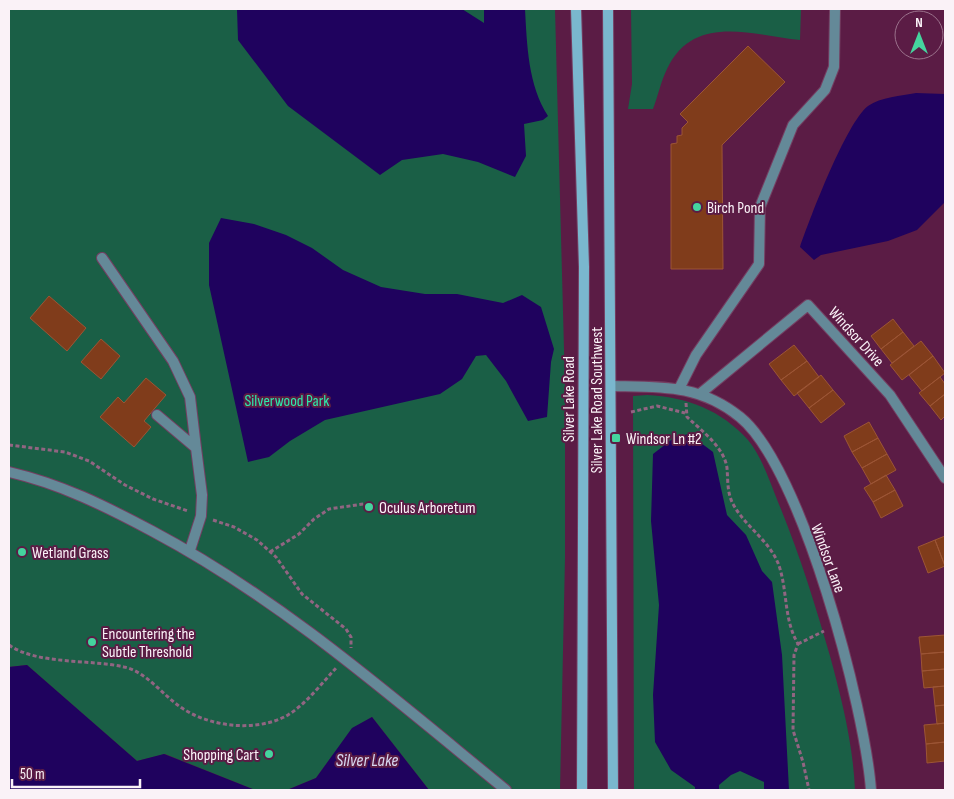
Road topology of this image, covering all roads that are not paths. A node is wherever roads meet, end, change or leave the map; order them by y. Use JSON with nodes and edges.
{"nodes":[{"id":1,"x":576,"y":9,"type":"edge"},
{"id":2,"x":608,"y":9,"type":"edge"},
{"id":3,"x":835,"y":9,"type":"edge"},
{"id":4,"x":102,"y":258,"type":"dead end"},
{"id":5,"x":611,"y":386,"type":"junction"},
{"id":6,"x":684,"y":390,"type":"junction"},
{"id":7,"x":701,"y":393,"type":"junction"},
{"id":8,"x":157,"y":415,"type":"dead end"},
{"id":9,"x":196,"y":448,"type":"junction"},
{"id":10,"x":9,"y":472,"type":"edge"},
{"id":11,"x":945,"y":478,"type":"edge"},
{"id":12,"x":190,"y":550,"type":"junction"},
{"id":13,"x":506,"y":790,"type":"edge"},
{"id":14,"x":582,"y":790,"type":"edge"},
{"id":15,"x":613,"y":790,"type":"edge"},
{"id":16,"x":871,"y":790,"type":"edge"}],
"edges":[{"from":1,"to":14,"type":"main road","name":"Silver Lake Road"},
{"from":2,"to":5,"type":"main road","name":"Silver Lake Road Southwest"},
{"from":3,"to":6,"type":"street"},
{"from":4,"to":9,"type":"street"},
{"from":5,"to":6,"type":"street","name":"Windsor Lane"},
{"from":5,"to":15,"type":"main road","name":"Silver Lake Road Southwest"},
{"from":6,"to":7,"type":"street","name":"Windsor Lane"},
{"from":7,"to":11,"type":"street","name":"Windsor Drive"},
{"from":7,"to":16,"type":"street","name":"Windsor Lane"},
{"from":8,"to":9,"type":"street"},
{"from":9,"to":12,"type":"street"},
{"from":10,"to":12,"type":"street"},
{"from":12,"to":13,"type":"street"}]}
